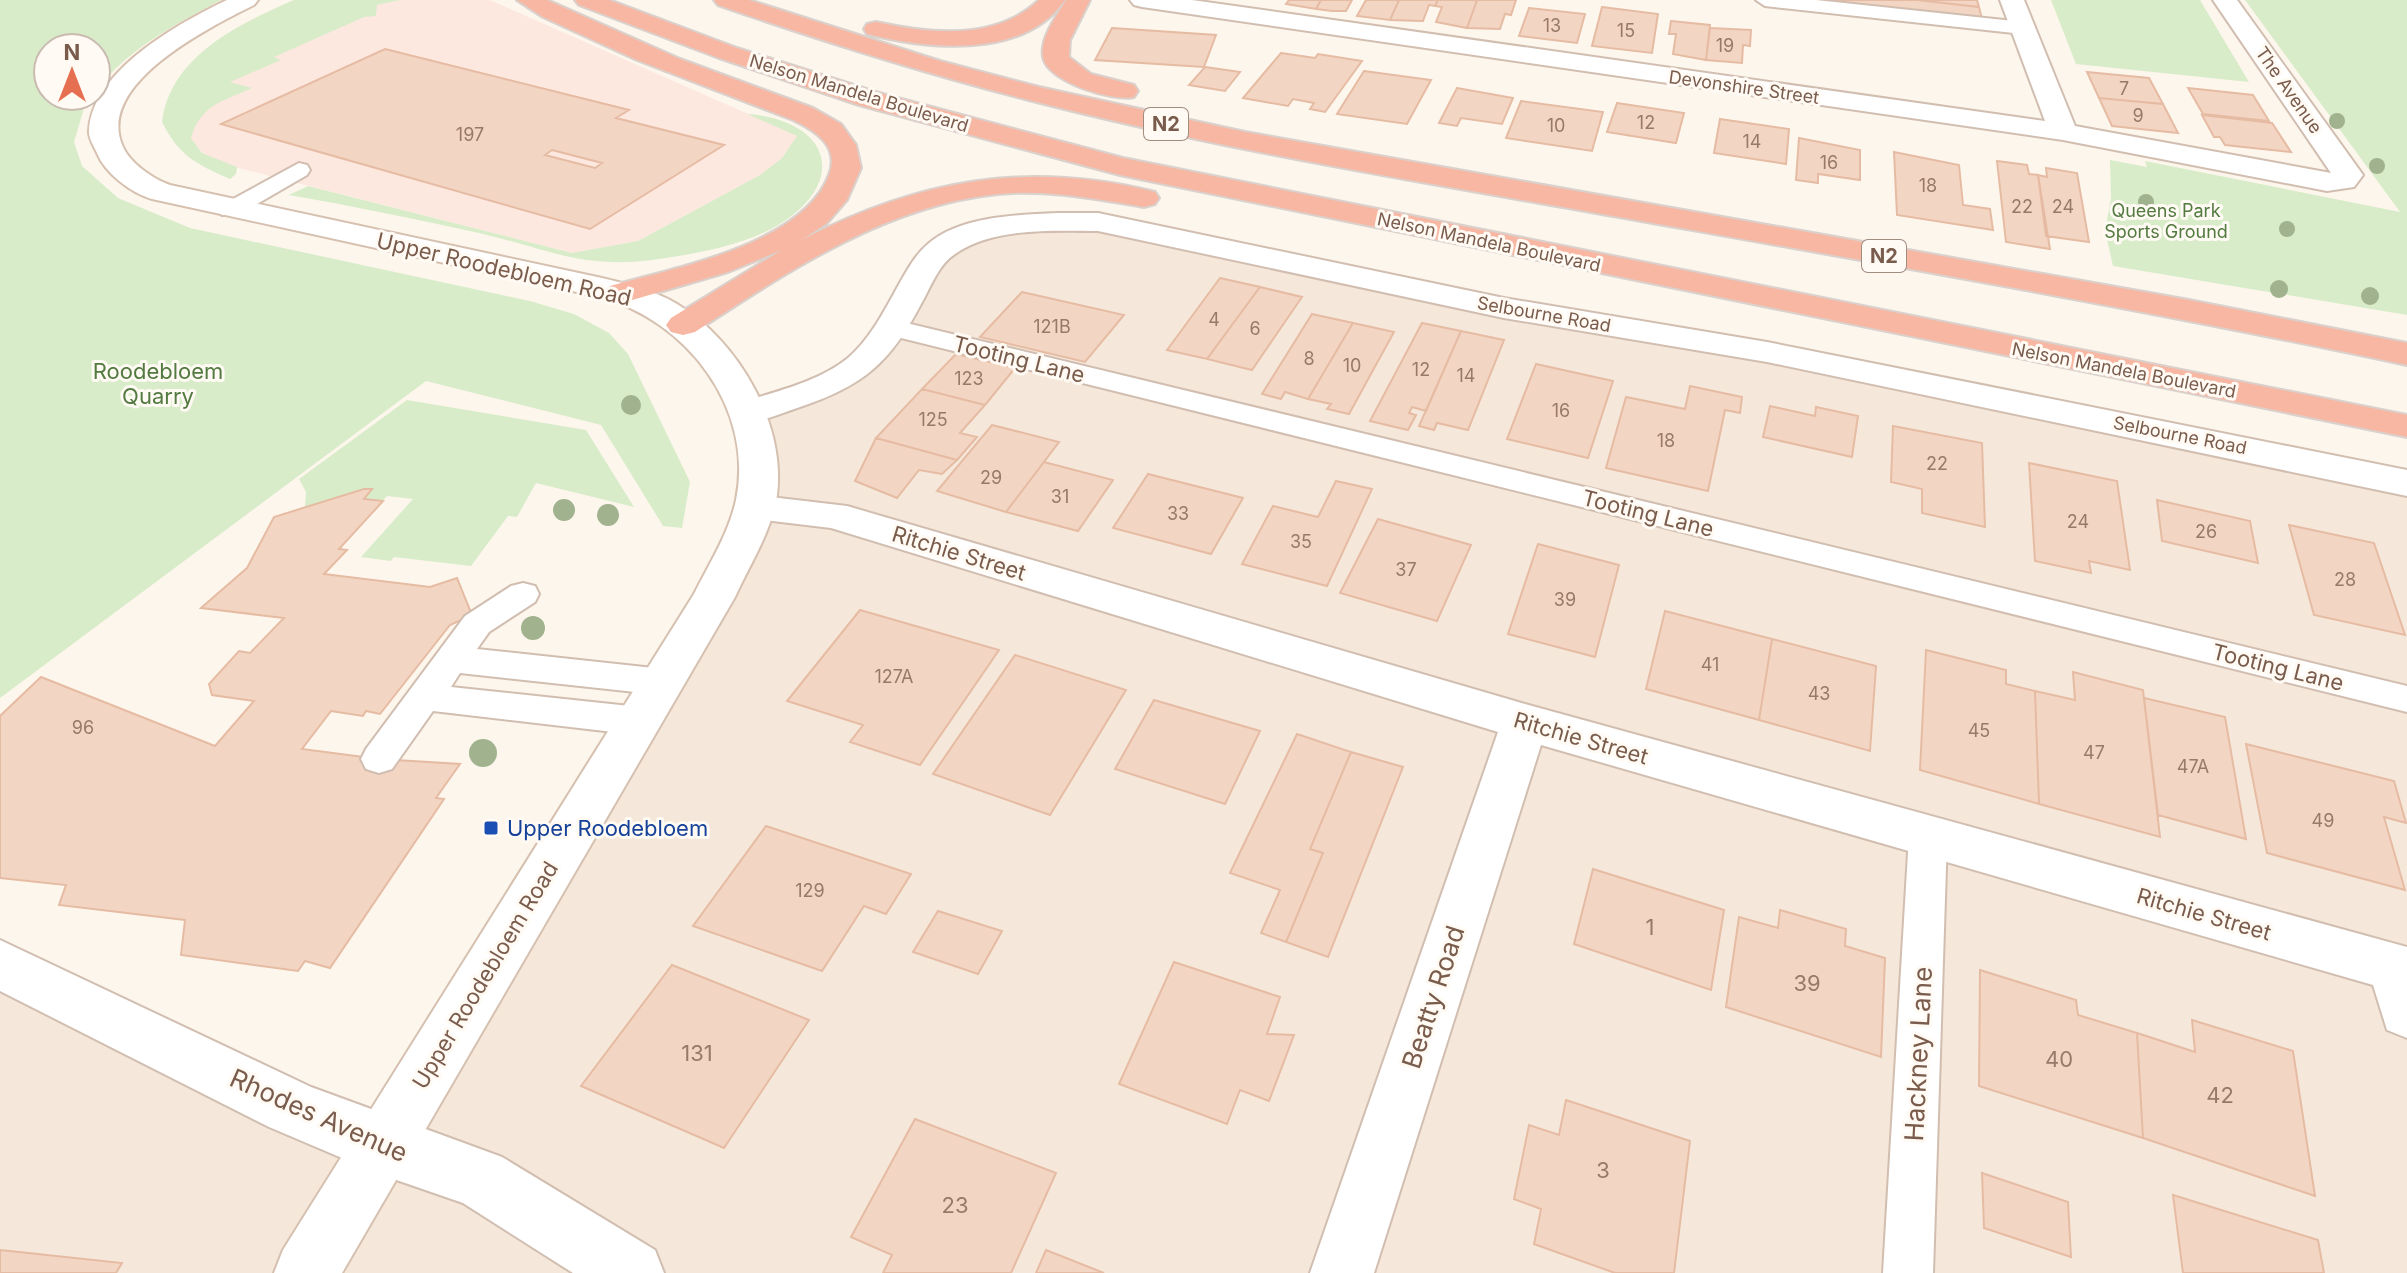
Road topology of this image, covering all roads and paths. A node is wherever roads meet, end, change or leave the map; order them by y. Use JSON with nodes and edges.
{"nodes":[{"id":1,"x":246,"y":0,"type":"edge"},
{"id":2,"x":271,"y":0,"type":"edge"},
{"id":3,"x":529,"y":0,"type":"edge"},
{"id":4,"x":587,"y":0,"type":"edge"},
{"id":5,"x":726,"y":0,"type":"edge"},
{"id":6,"x":782,"y":0,"type":"edge"},
{"id":7,"x":1053,"y":0,"type":"edge"},
{"id":8,"x":1078,"y":0,"type":"edge"},
{"id":9,"x":1142,"y":0,"type":"edge"},
{"id":10,"x":1765,"y":0,"type":"edge"},
{"id":11,"x":2012,"y":0,"type":"edge"},
{"id":12,"x":2225,"y":0,"type":"edge"},
{"id":13,"x":2023,"y":28,"type":"junction"},
{"id":14,"x":138,"y":106,"type":"dead end"},
{"id":15,"x":2063,"y":132,"type":"junction"},
{"id":16,"x":139,"y":150,"type":"dead end"},
{"id":17,"x":299,"y":170,"type":"dead end"},
{"id":18,"x":2344,"y":181,"type":"joint"},
{"id":19,"x":188,"y":198,"type":"junction"},
{"id":20,"x":1616,"y":208,"type":"junction"},
{"id":21,"x":230,"y":210,"type":"junction"},
{"id":22,"x":1585,"y":261,"type":"junction"},
{"id":23,"x":622,"y":293,"type":"junction"},
{"id":24,"x":683,"y":325,"type":"junction"},
{"id":25,"x":890,"y":327,"type":"junction"},
{"id":26,"x":2407,"y":354,"type":"edge"},
{"id":27,"x":749,"y":412,"type":"junction"},
{"id":28,"x":2407,"y":426,"type":"edge"},
{"id":29,"x":2407,"y":483,"type":"edge"},
{"id":30,"x":754,"y":508,"type":"junction"},
{"id":31,"x":523,"y":594,"type":"dead end"},
{"id":32,"x":451,"y":659,"type":"junction"},
{"id":33,"x":424,"y":697,"type":"junction"},
{"id":34,"x":2407,"y":699,"type":"edge"},
{"id":35,"x":651,"y":702,"type":"junction"},
{"id":36,"x":1525,"y":722,"type":"junction"},
{"id":37,"x":379,"y":759,"type":"dead end"},
{"id":38,"x":1928,"y":836,"type":"junction"},
{"id":39,"x":0,"y":964,"type":"edge"},
{"id":40,"x":2403,"y":984,"type":"edge"},
{"id":41,"x":382,"y":1145,"type":"junction"},
{"id":42,"x":306,"y":1273,"type":"edge"},
{"id":43,"x":632,"y":1273,"type":"edge"},
{"id":44,"x":1342,"y":1273,"type":"edge"},
{"id":45,"x":1908,"y":1273,"type":"edge"}],
"edges":[{"from":1,"to":19,"type":"street","name":"Upper Roodebloem Road"},
{"from":2,"to":14,"type":"street"},
{"from":3,"to":23,"type":"highway"},
{"from":4,"to":22,"type":"highway","name":"Nelson Mandela Boulevard","number":"N2"},
{"from":5,"to":20,"type":"highway","number":"N2"},
{"from":6,"to":7,"type":"highway"},
{"from":8,"to":20,"type":"highway"},
{"from":9,"to":15,"type":"street","name":"Devonshire Street"},
{"from":10,"to":13,"type":"lane"},
{"from":11,"to":13,"type":"street"},
{"from":12,"to":18,"type":"street","name":"The Avenue"},
{"from":13,"to":15,"type":"street"},
{"from":15,"to":18,"type":"street","name":"Devonshire Street"},
{"from":16,"to":19,"type":"street"},
{"from":17,"to":21,"type":"lane"},
{"from":19,"to":21,"type":"street","name":"Upper Roodebloem Road"},
{"from":20,"to":26,"type":"highway","number":"N2"},
{"from":21,"to":23,"type":"street","name":"Upper Roodebloem Road"},
{"from":22,"to":24,"type":"highway"},
{"from":22,"to":28,"type":"highway","name":"Nelson Mandela Boulevard","number":"N2"},
{"from":23,"to":24,"type":"street","name":"Upper Roodebloem Road"},
{"from":24,"to":27,"type":"street","name":"Upper Roodebloem Road"},
{"from":25,"to":27,"type":"street","name":"Selbourne Road"},
{"from":25,"to":29,"type":"street","name":"Selbourne Road"},
{"from":25,"to":34,"type":"lane","name":"Tooting Lane"},
{"from":27,"to":30,"type":"street","name":"Upper Roodebloem Road"},
{"from":30,"to":35,"type":"street","name":"Upper Roodebloem Road"},
{"from":30,"to":36,"type":"street","name":"Ritchie Street"},
{"from":31,"to":32,"type":"lane"},
{"from":32,"to":33,"type":"lane"},
{"from":32,"to":35,"type":"lane"},
{"from":33,"to":35,"type":"lane"},
{"from":33,"to":37,"type":"lane"},
{"from":35,"to":41,"type":"street","name":"Upper Roodebloem Road"},
{"from":36,"to":38,"type":"street","name":"Ritchie Street"},
{"from":36,"to":44,"type":"street","name":"Beatty Road"},
{"from":38,"to":40,"type":"street","name":"Ritchie Street"},
{"from":38,"to":45,"type":"lane","name":"Hackney Lane"},
{"from":39,"to":41,"type":"street","name":"Rhodes Avenue"},
{"from":41,"to":42,"type":"street","name":"Upper Roodebloem Road"},
{"from":41,"to":43,"type":"street","name":"Rhodes Avenue"}]}
